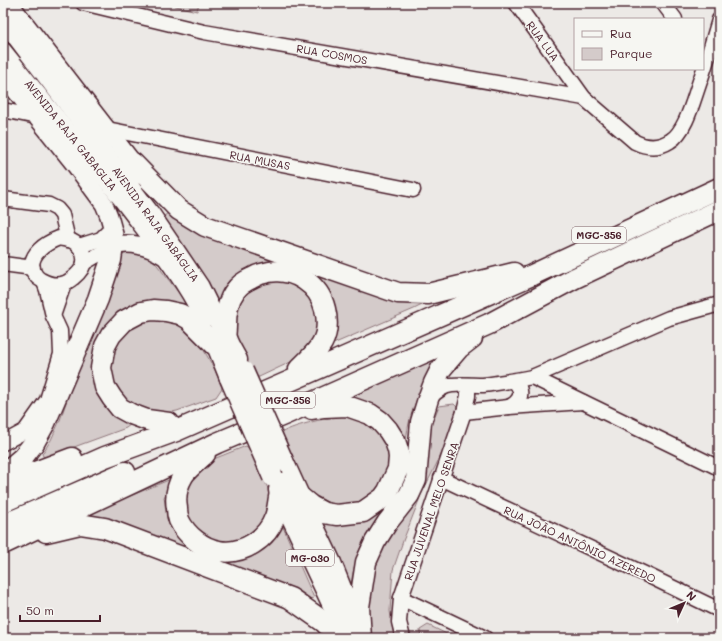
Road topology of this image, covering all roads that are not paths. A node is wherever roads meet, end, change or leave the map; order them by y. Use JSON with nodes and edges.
{"nodes":[{"id":1,"x":9,"y":3,"type":"edge"},
{"id":2,"x":83,"y":3,"type":"edge"},
{"id":3,"x":516,"y":3,"type":"edge"},
{"id":4,"x":663,"y":3,"type":"edge"},
{"id":5,"x":113,"y":6,"type":"edge"},
{"id":6,"x":674,"y":18,"type":"edge"},
{"id":7,"x":3,"y":20,"type":"edge"},
{"id":8,"x":719,"y":20,"type":"edge"},
{"id":9,"x":3,"y":51,"type":"edge"},
{"id":10,"x":705,"y":61,"type":"edge"},
{"id":11,"x":36,"y":64,"type":"joint"},
{"id":12,"x":702,"y":70,"type":"edge"},
{"id":13,"x":3,"y":75,"type":"edge"},
{"id":14,"x":584,"y":98,"type":"junction"},
{"id":15,"x":3,"y":110,"type":"edge"},
{"id":16,"x":37,"y":117,"type":"junction"},
{"id":17,"x":107,"y":129,"type":"junction"},
{"id":18,"x":133,"y":162,"type":"junction"},
{"id":19,"x":76,"y":166,"type":"junction"},
{"id":20,"x":719,"y":188,"type":"edge"},
{"id":21,"x":412,"y":190,"type":"dead end"},
{"id":22,"x":3,"y":199,"type":"edge"},
{"id":23,"x":677,"y":206,"type":"junction"},
{"id":24,"x":719,"y":210,"type":"edge"},
{"id":25,"x":145,"y":218,"type":"junction"},
{"id":26,"x":113,"y":237,"type":"junction"},
{"id":27,"x":69,"y":241,"type":"junction"},
{"id":28,"x":167,"y":258,"type":"junction"},
{"id":29,"x":84,"y":263,"type":"junction"},
{"id":30,"x":3,"y":264,"type":"edge"},
{"id":31,"x":33,"y":268,"type":"junction"},
{"id":32,"x":524,"y":270,"type":"junction"},
{"id":33,"x":575,"y":278,"type":"junction"},
{"id":34,"x":44,"y":282,"type":"junction"},
{"id":35,"x":64,"y":284,"type":"junction"},
{"id":36,"x":719,"y":305,"type":"edge"},
{"id":37,"x":53,"y":316,"type":"junction"},
{"id":38,"x":489,"y":324,"type":"junction"},
{"id":39,"x":222,"y":344,"type":"junction"},
{"id":40,"x":299,"y":369,"type":"junction"},
{"id":41,"x":447,"y":377,"type":"junction"},
{"id":42,"x":532,"y":377,"type":"junction"},
{"id":43,"x":514,"y":381,"type":"junction"},
{"id":44,"x":468,"y":385,"type":"junction"},
{"id":45,"x":584,"y":402,"type":"junction"},
{"id":46,"x":509,"y":407,"type":"junction"},
{"id":47,"x":464,"y":412,"type":"junction"},
{"id":48,"x":286,"y":414,"type":"junction"},
{"id":49,"x":169,"y":423,"type":"junction"},
{"id":50,"x":3,"y":443,"type":"edge"},
{"id":51,"x":217,"y":443,"type":"junction"},
{"id":52,"x":719,"y":468,"type":"edge"},
{"id":53,"x":3,"y":474,"type":"edge"},
{"id":54,"x":441,"y":478,"type":"junction"},
{"id":55,"x":284,"y":482,"type":"junction"},
{"id":56,"x":3,"y":484,"type":"edge"},
{"id":57,"x":3,"y":502,"type":"edge"},
{"id":58,"x":5,"y":536,"type":"edge"},
{"id":59,"x":402,"y":598,"type":"junction"},
{"id":60,"x":719,"y":610,"type":"edge"},
{"id":61,"x":340,"y":638,"type":"edge"},
{"id":62,"x":348,"y":638,"type":"edge"},
{"id":63,"x":361,"y":638,"type":"edge"},
{"id":64,"x":403,"y":638,"type":"edge"},
{"id":65,"x":485,"y":638,"type":"edge"}],
"edges":[{"from":1,"to":17,"type":"main road"},
{"from":2,"to":5,"type":"street","name":"RUA COSMOS"},
{"from":3,"to":14,"type":"street","name":"RUA LUA"},
{"from":4,"to":6,"type":"street"},
{"from":5,"to":14,"type":"street","name":"RUA COSMOS"},
{"from":7,"to":11,"type":"main road","name":"AVENIDA RAJA GABAGLIA"},
{"from":8,"to":10,"type":"street","name":"RUA LUA"},
{"from":9,"to":25,"type":"main road","name":"AVENIDA RAJA GABAGLIA"},
{"from":11,"to":25,"type":"main road","name":"AVENIDA RAJA GABÁGLIA"},
{"from":12,"to":14,"type":"street","name":"RUA LUA"},
{"from":13,"to":16,"type":"main road"},
{"from":15,"to":16,"type":"street"},
{"from":16,"to":19,"type":"main road"},
{"from":17,"to":18,"type":"main road"},
{"from":17,"to":21,"type":"street","name":"RUA MUSAS"},
{"from":18,"to":25,"type":"main road"},
{"from":18,"to":32,"type":"highway"},
{"from":19,"to":25,"type":"main road"},
{"from":19,"to":26,"type":"main road"},
{"from":20,"to":23,"type":"highway","number":"MGC-356"},
{"from":22,"to":27,"type":"street"},
{"from":23,"to":32,"type":"highway","number":"MGC-356"},
{"from":23,"to":57,"type":"highway","number":"MGC-356"},
{"from":24,"to":33,"type":"highway","number":"MGC-356"},
{"from":25,"to":28,"type":"main road","name":"AVENIDA RAJA GABÁGLIA"},
{"from":25,"to":39,"type":"main road","name":"AVENIDA RAJA GABÁGLIA"},
{"from":26,"to":27,"type":"street"},
{"from":26,"to":28,"type":"main road"},
{"from":26,"to":29,"type":"street"},
{"from":26,"to":53,"type":"highway"},
{"from":27,"to":29,"type":"street"},
{"from":27,"to":31,"type":"street"},
{"from":28,"to":39,"type":"main road","name":"AVENIDA RAJA GABÁGLIA"},
{"from":29,"to":35,"type":"street"},
{"from":30,"to":31,"type":"street"},
{"from":31,"to":34,"type":"street"},
{"from":32,"to":40,"type":"highway","number":"MGC-356"},
{"from":33,"to":38,"type":"highway","number":"MGC-356"},
{"from":33,"to":58,"type":"highway","number":"MGC-356"},
{"from":34,"to":35,"type":"street"},
{"from":34,"to":37,"type":"street"},
{"from":35,"to":37,"type":"street"},
{"from":36,"to":42,"type":"street"},
{"from":37,"to":50,"type":"street"},
{"from":38,"to":41,"type":"highway"},
{"from":38,"to":48,"type":"highway","number":"MGC-356"},
{"from":39,"to":40,"type":"highway"},
{"from":39,"to":49,"type":"highway"},
{"from":39,"to":55,"type":"highway","name":"AVENIDA RAJA GABÁGLIA","number":"MG-030","bridge":true},
{"from":40,"to":49,"type":"highway","number":"MGC-356"},
{"from":41,"to":44,"type":"street"},
{"from":41,"to":63,"type":"highway"},
{"from":42,"to":43,"type":"street"},
{"from":42,"to":45,"type":"street"},
{"from":43,"to":44,"type":"street"},
{"from":43,"to":46,"type":"street"},
{"from":44,"to":47,"type":"street","name":"RUA JUVENAL MELO SENRA"},
{"from":45,"to":46,"type":"street"},
{"from":45,"to":52,"type":"street"},
{"from":46,"to":47,"type":"street"},
{"from":47,"to":54,"type":"street","name":"RUA JUVENAL MELO SENRA"},
{"from":48,"to":51,"type":"highway","number":"MGC-356"},
{"from":48,"to":55,"type":"highway"},
{"from":49,"to":56,"type":"highway","number":"MGC-356"},
{"from":51,"to":55,"type":"highway"},
{"from":51,"to":58,"type":"highway","number":"MGC-356"},
{"from":54,"to":59,"type":"street","name":"RUA JUVENAL MELO SENRA"},
{"from":54,"to":60,"type":"street","name":"RUA JOÃO ANTÔNIO AZEREDO"},
{"from":55,"to":62,"type":"highway","name":"AVENIDA RAJA GABÁGLIA","number":"MG-030"},
{"from":55,"to":63,"type":"highway","name":"AVENIDA RAJA GABÁGLIA","number":"MG-030"},
{"from":58,"to":61,"type":"highway"},
{"from":59,"to":64,"type":"street","name":"RUA JUVENAL MELO SENRA"},
{"from":59,"to":65,"type":"street"}]}
